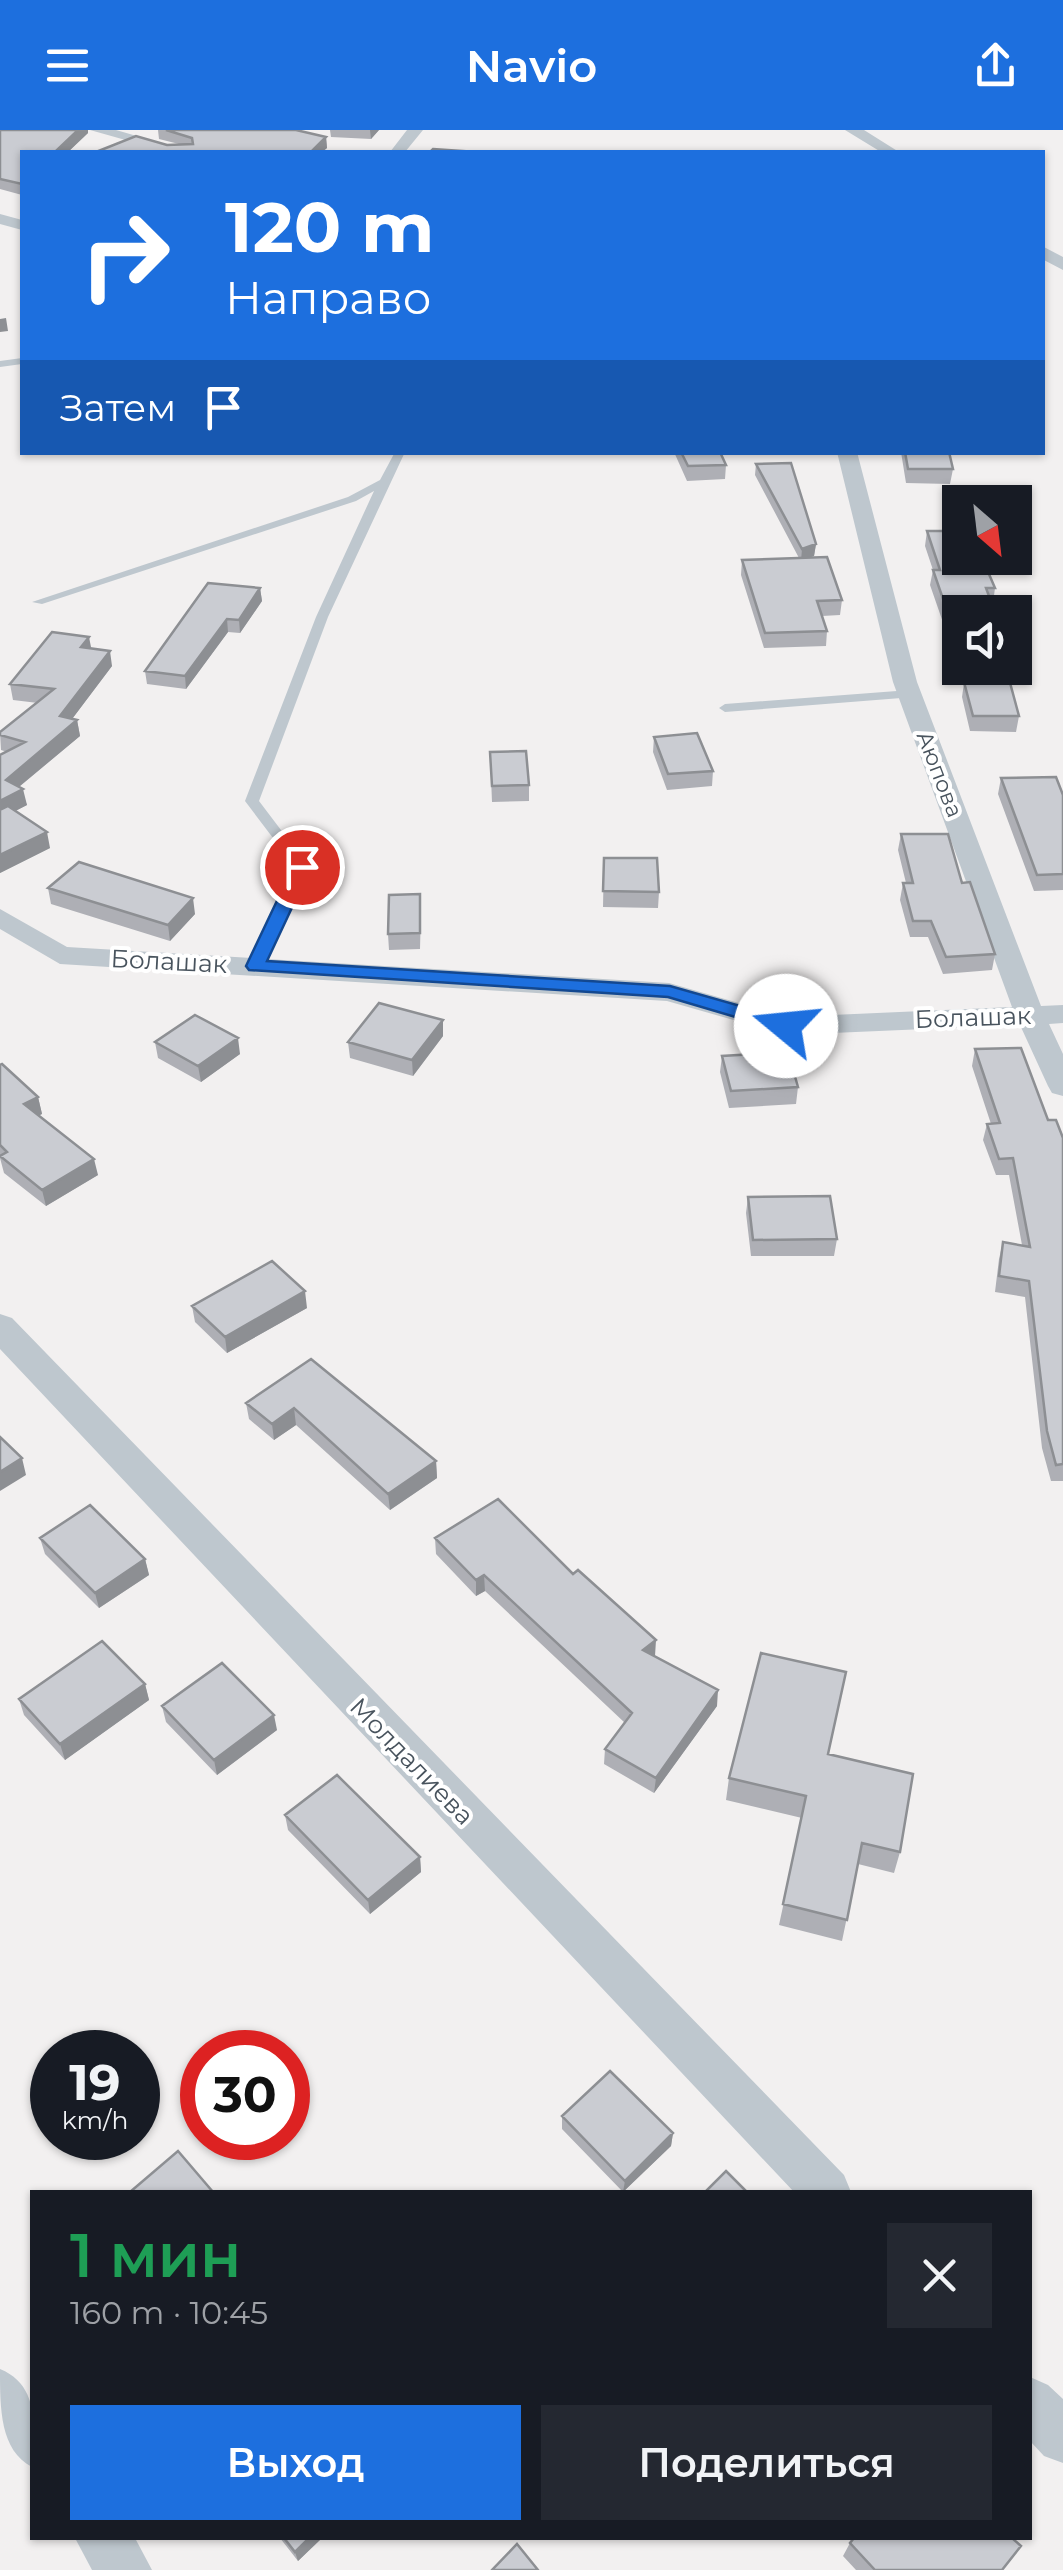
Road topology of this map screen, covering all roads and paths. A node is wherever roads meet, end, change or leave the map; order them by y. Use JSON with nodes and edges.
{"nodes":[{"id":1,"x":98,"y":130,"type":"edge"},
{"id":2,"x":415,"y":130,"type":"edge"},
{"id":3,"x":853,"y":130,"type":"edge"},
{"id":4,"x":176,"y":150,"type":"edge"},
{"id":5,"x":399,"y":150,"type":"edge"},
{"id":6,"x":887,"y":150,"type":"edge"},
{"id":7,"x":398,"y":455,"type":"edge"},
{"id":8,"x":848,"y":455,"type":"edge"},
{"id":9,"x":384,"y":482,"type":"junction"},
{"id":10,"x":38,"y":602,"type":"dead end"},
{"id":11,"x":910,"y":694,"type":"junction"},
{"id":12,"x":726,"y":708,"type":"dead end"},
{"id":13,"x":0,"y":917,"type":"edge"},
{"id":14,"x":255,"y":966,"type":"junction"},
{"id":15,"x":1029,"y":1013,"type":"junction"},
{"id":16,"x":1063,"y":1014,"type":"edge"},
{"id":17,"x":1063,"y":1086,"type":"edge"},
{"id":18,"x":0,"y":1328,"type":"edge"},
{"id":19,"x":825,"y":2190,"type":"edge"},
{"id":20,"x":0,"y":2395,"type":"edge"},
{"id":21,"x":1032,"y":2405,"type":"edge"},
{"id":22,"x":30,"y":2437,"type":"edge"},
{"id":23,"x":1063,"y":2437,"type":"edge"},
{"id":24,"x":104,"y":2540,"type":"edge"},
{"id":25,"x":126,"y":2570,"type":"edge"}],
"edges":[{"from":1,"to":4,"type":"street"},
{"from":2,"to":5,"type":"street"},
{"from":3,"to":6,"type":"street"},
{"from":7,"to":9,"type":"lane"},
{"from":8,"to":11,"type":"street","name":"Аюпова"},
{"from":9,"to":10,"type":"lane"},
{"from":9,"to":14,"type":"lane"},
{"from":11,"to":12,"type":"lane"},
{"from":11,"to":15,"type":"street","name":"Аюпова"},
{"from":13,"to":14,"type":"street","name":"Болашак"},
{"from":14,"to":15,"type":"street","name":"Болашак"},
{"from":15,"to":16,"type":"street","name":"Болашак"},
{"from":15,"to":17,"type":"street","name":"Аюпова"},
{"from":18,"to":19,"type":"street","name":"Молдалиева"},
{"from":20,"to":22,"type":"street"},
{"from":21,"to":23,"type":"street"},
{"from":24,"to":25,"type":"street"}]}
